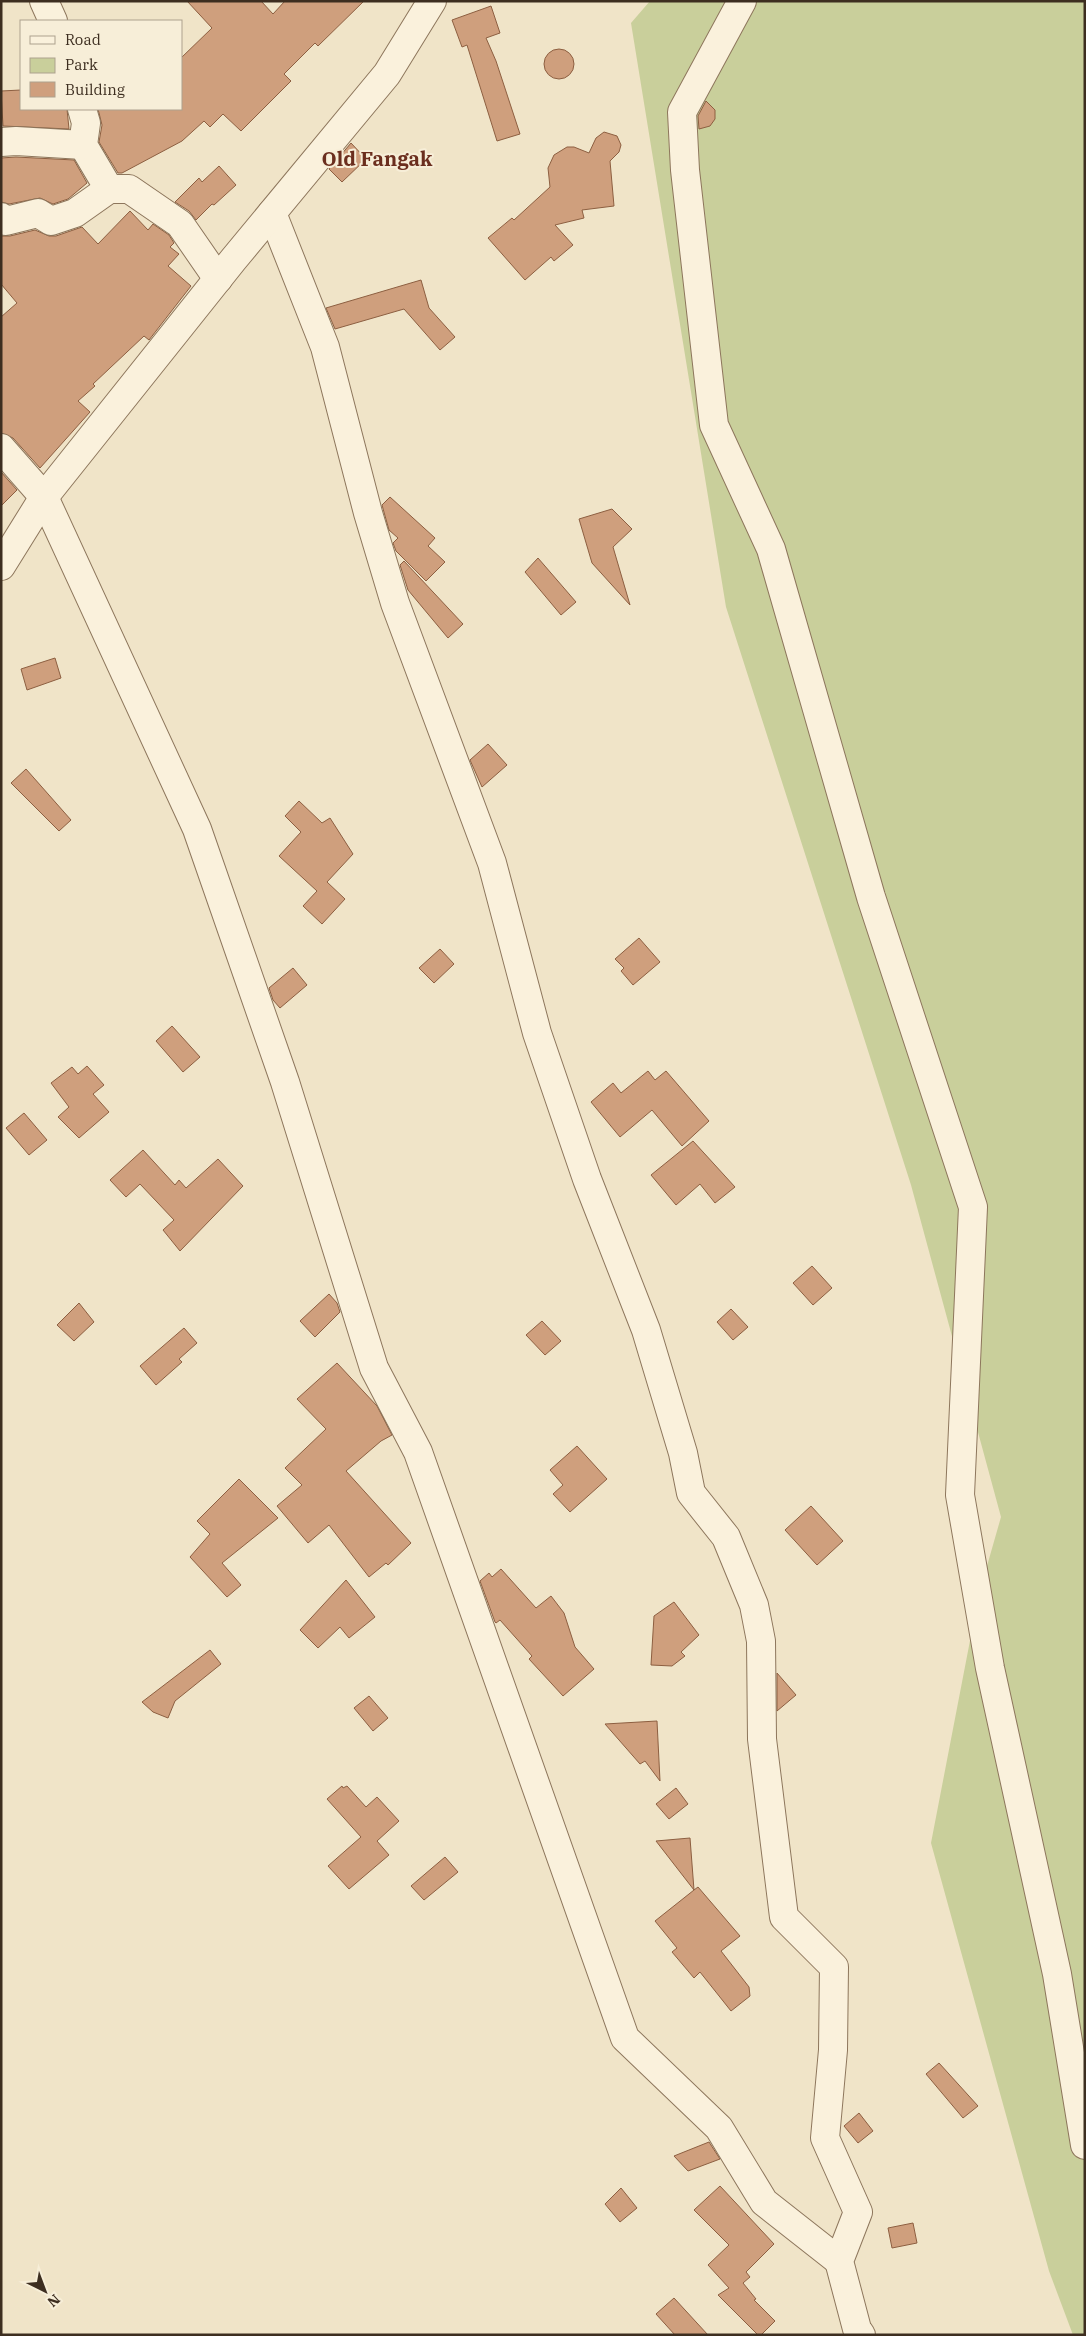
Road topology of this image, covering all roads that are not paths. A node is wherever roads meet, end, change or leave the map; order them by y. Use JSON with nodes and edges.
{"nodes":[{"id":1,"x":44,"y":1,"type":"edge"},
{"id":2,"x":432,"y":1,"type":"edge"},
{"id":3,"x":742,"y":1,"type":"edge"},
{"id":4,"x":54,"y":20,"type":"edge"},
{"id":5,"x":82,"y":110,"type":"edge"},
{"id":6,"x":1,"y":142,"type":"edge"},
{"id":7,"x":83,"y":145,"type":"junction"},
{"id":8,"x":109,"y":189,"type":"junction"},
{"id":9,"x":272,"y":213,"type":"junction"},
{"id":10,"x":1,"y":217,"type":"edge"},
{"id":11,"x":218,"y":278,"type":"junction"},
{"id":12,"x":1,"y":448,"type":"edge"},
{"id":13,"x":44,"y":497,"type":"junction"},
{"id":14,"x":1,"y":566,"type":"edge"},
{"id":15,"x":1085,"y":2144,"type":"edge"},
{"id":16,"x":839,"y":2261,"type":"junction"},
{"id":17,"x":861,"y":2335,"type":"edge"}],
"edges":[{"from":1,"to":4,"type":"street"},
{"from":2,"to":9,"type":"street"},
{"from":3,"to":15,"type":"street"},
{"from":5,"to":7,"type":"street"},
{"from":6,"to":7,"type":"street"},
{"from":7,"to":8,"type":"street"},
{"from":8,"to":10,"type":"street"},
{"from":8,"to":11,"type":"street"},
{"from":9,"to":11,"type":"street"},
{"from":9,"to":16,"type":"street"},
{"from":11,"to":13,"type":"street"},
{"from":12,"to":13,"type":"street"},
{"from":13,"to":14,"type":"street"},
{"from":13,"to":16,"type":"street"},
{"from":16,"to":17,"type":"street"}]}
